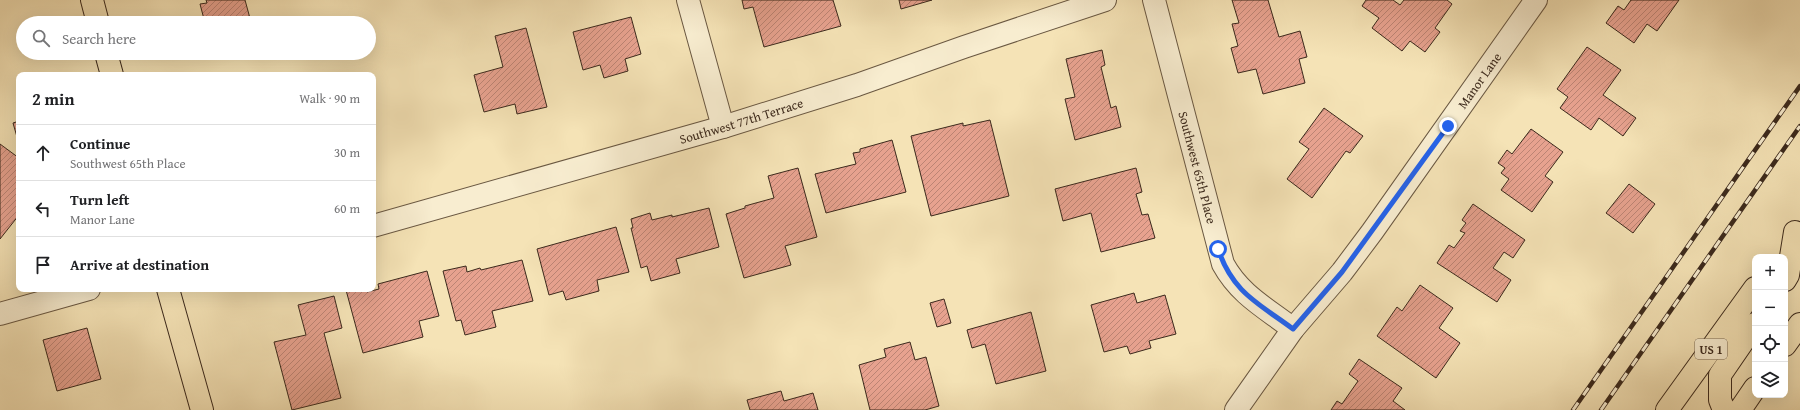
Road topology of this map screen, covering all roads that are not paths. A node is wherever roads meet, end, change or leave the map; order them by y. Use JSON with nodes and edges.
{"nodes":[{"id":1,"x":92,"y":0,"type":"edge"},
{"id":2,"x":688,"y":0,"type":"edge"},
{"id":3,"x":1105,"y":0,"type":"edge"},
{"id":4,"x":1154,"y":0,"type":"edge"},
{"id":5,"x":1536,"y":0,"type":"edge"},
{"id":6,"x":96,"y":16,"type":"edge"},
{"id":7,"x":108,"y":60,"type":"edge"},
{"id":8,"x":111,"y":72,"type":"edge"},
{"id":9,"x":722,"y":127,"type":"junction"},
{"id":10,"x":376,"y":225,"type":"edge"},
{"id":11,"x":1798,"y":228,"type":"edge"},
{"id":12,"x":1779,"y":254,"type":"edge"},
{"id":13,"x":1788,"y":275,"type":"edge"},
{"id":14,"x":1754,"y":290,"type":"edge"},
{"id":15,"x":78,"y":292,"type":"edge"},
{"id":16,"x":169,"y":292,"type":"edge"},
{"id":17,"x":0,"y":314,"type":"edge"},
{"id":18,"x":1800,"y":324,"type":"edge"},
{"id":19,"x":1754,"y":326,"type":"edge"},
{"id":20,"x":1293,"y":329,"type":"junction"},
{"id":21,"x":1788,"y":341,"type":"edge"},
{"id":22,"x":1752,"y":392,"type":"edge"},
{"id":23,"x":202,"y":410,"type":"edge"},
{"id":24,"x":1236,"y":410,"type":"edge"},
{"id":25,"x":1667,"y":410,"type":"edge"},
{"id":26,"x":1724,"y":410,"type":"edge"},
{"id":27,"x":1740,"y":410,"type":"edge"}],
"edges":[{"from":1,"to":6,"type":"main road"},
{"from":2,"to":9,"type":"street"},
{"from":3,"to":9,"type":"street","name":"Southwest 77th Terrace"},
{"from":4,"to":20,"type":"street","name":"Southwest 65th Place"},
{"from":5,"to":20,"type":"street","name":"Manor Lane"},
{"from":7,"to":8,"type":"main road"},
{"from":9,"to":10,"type":"street","name":"Southwest 77th Terrace"},
{"from":11,"to":12,"type":"main road"},
{"from":11,"to":13,"type":"main road"},
{"from":14,"to":25,"type":"main road","number":"US 1"},
{"from":15,"to":17,"type":"street"},
{"from":16,"to":23,"type":"main road"},
{"from":18,"to":21,"type":"main road"},
{"from":19,"to":26,"type":"main road"},
{"from":20,"to":24,"type":"street","name":"Manor Lane"},
{"from":22,"to":27,"type":"main road"}]}
